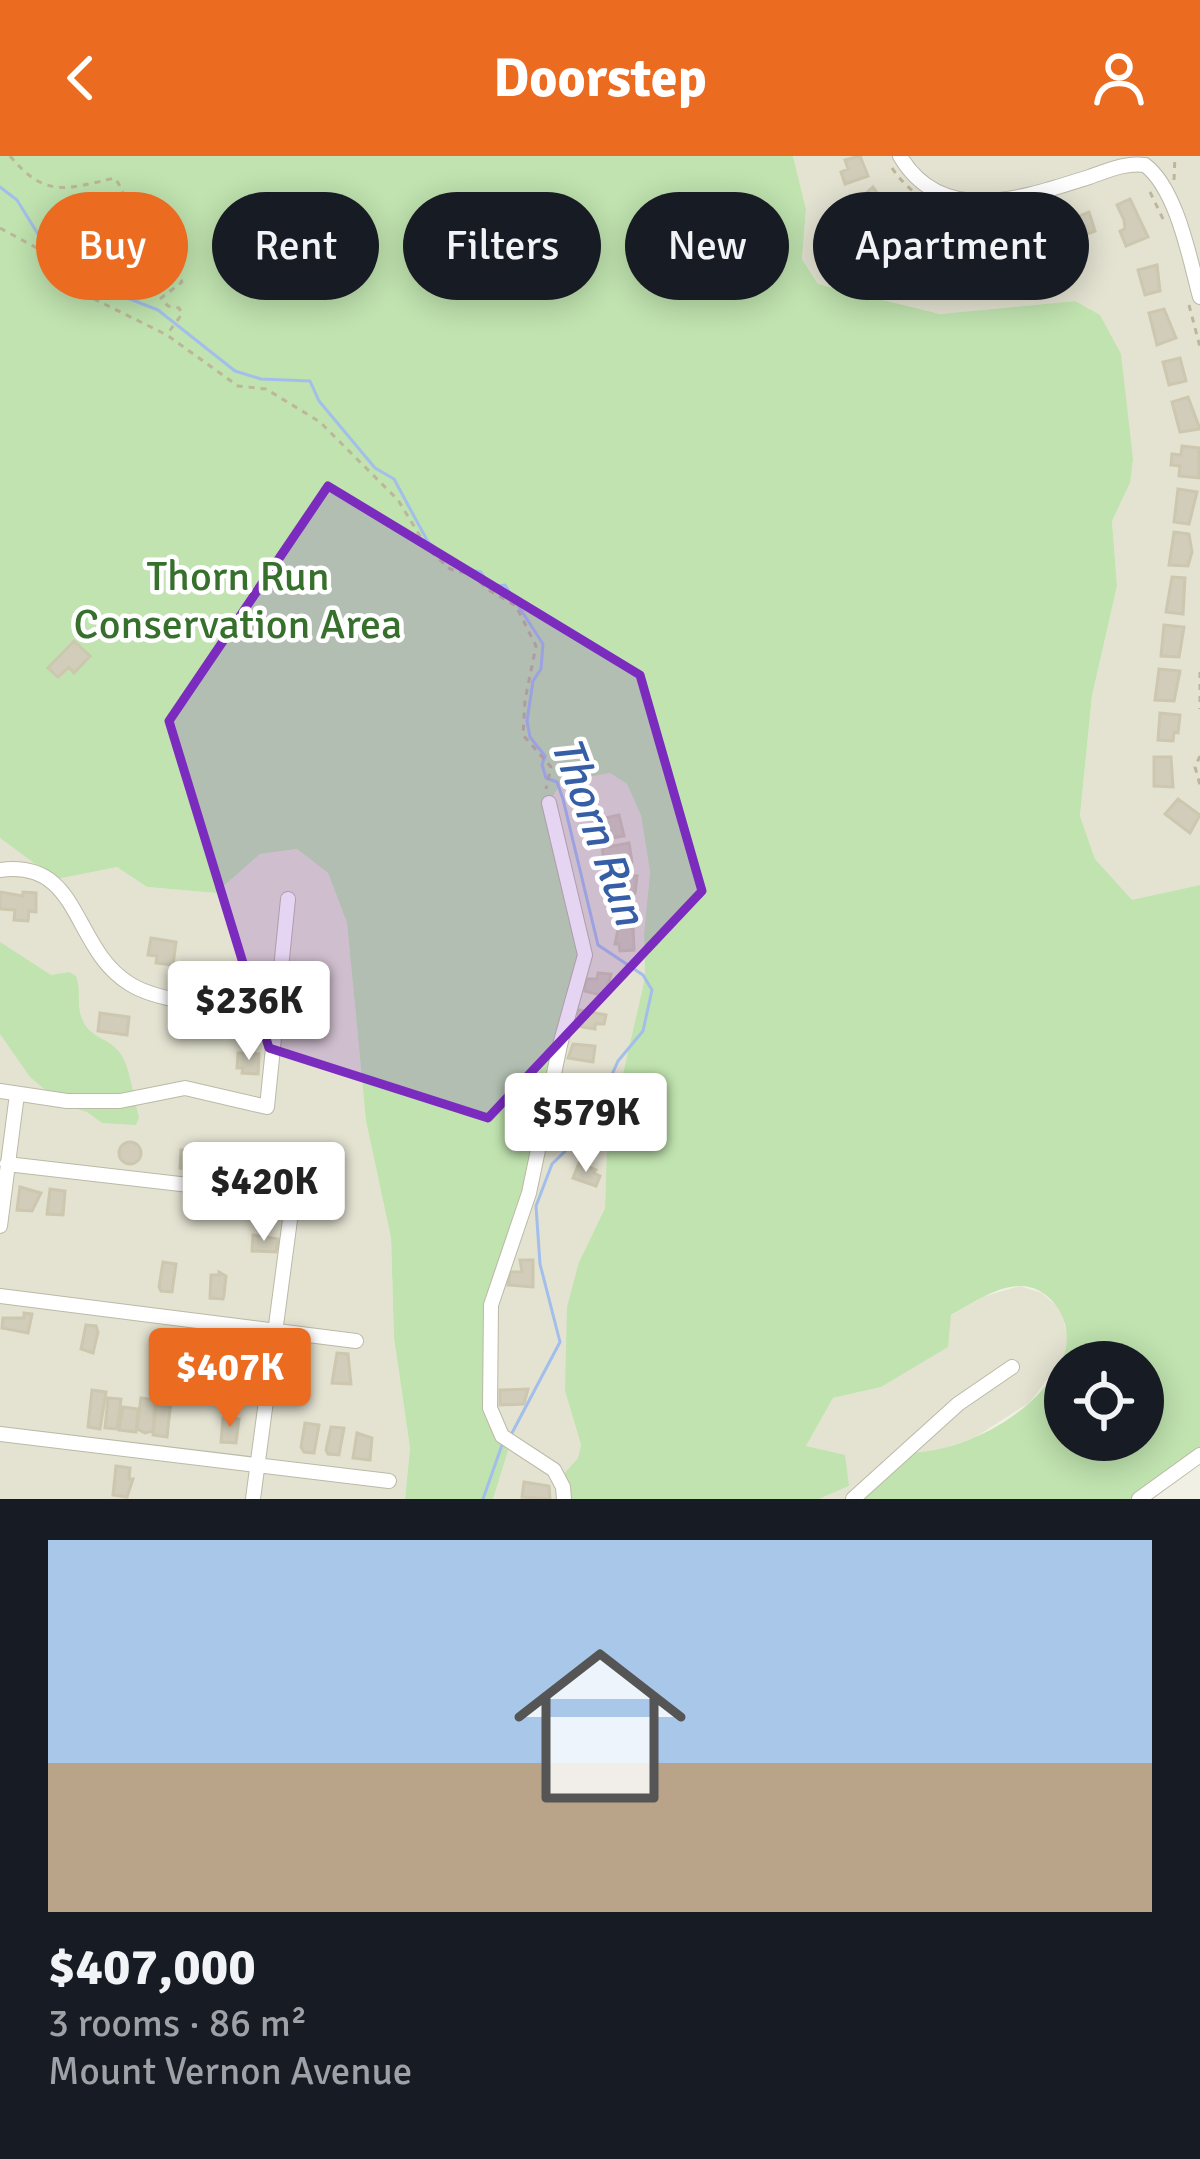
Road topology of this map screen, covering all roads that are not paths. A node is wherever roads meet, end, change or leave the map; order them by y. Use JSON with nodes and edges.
{"nodes":[{"id":1,"x":893,"y":157,"type":"edge"},
{"id":2,"x":1194,"y":302,"type":"edge"},
{"id":3,"x":549,"y":802,"type":"road end"},
{"id":4,"x":0,"y":869,"type":"edge"},
{"id":5,"x":288,"y":899,"type":"dead end"},
{"id":6,"x":277,"y":1012,"type":"junction"},
{"id":7,"x":0,"y":1091,"type":"edge"},
{"id":8,"x":17,"y":1094,"type":"junction"},
{"id":9,"x":8,"y":1164,"type":"junction"},
{"id":10,"x":2,"y":1192,"type":"edge"},
{"id":11,"x":0,"y":1226,"type":"edge"},
{"id":12,"x":0,"y":1296,"type":"edge"},
{"id":13,"x":276,"y":1329,"type":"junction"},
{"id":14,"x":356,"y":1341,"type":"dead end"},
{"id":15,"x":1012,"y":1367,"type":"dead end"},
{"id":16,"x":0,"y":1434,"type":"edge"},
{"id":17,"x":1200,"y":1455,"type":"edge"},
{"id":18,"x":258,"y":1465,"type":"junction"},
{"id":19,"x":389,"y":1480,"type":"dead end"},
{"id":20,"x":253,"y":1499,"type":"edge"},
{"id":21,"x":564,"y":1499,"type":"edge"},
{"id":22,"x":853,"y":1499,"type":"edge"},
{"id":23,"x":1139,"y":1499,"type":"edge"}],
"edges":[{"from":1,"to":2,"type":"street"},
{"from":3,"to":21,"type":"street"},
{"from":4,"to":6,"type":"street"},
{"from":5,"to":6,"type":"street"},
{"from":6,"to":8,"type":"street"},
{"from":7,"to":8,"type":"street"},
{"from":8,"to":9,"type":"street"},
{"from":9,"to":10,"type":"street"},
{"from":9,"to":13,"type":"street"},
{"from":10,"to":11,"type":"street"},
{"from":12,"to":13,"type":"street"},
{"from":13,"to":14,"type":"street"},
{"from":13,"to":18,"type":"street"},
{"from":15,"to":22,"type":"street"},
{"from":16,"to":18,"type":"street"},
{"from":17,"to":23,"type":"street"},
{"from":18,"to":19,"type":"street"},
{"from":18,"to":20,"type":"street"}]}
